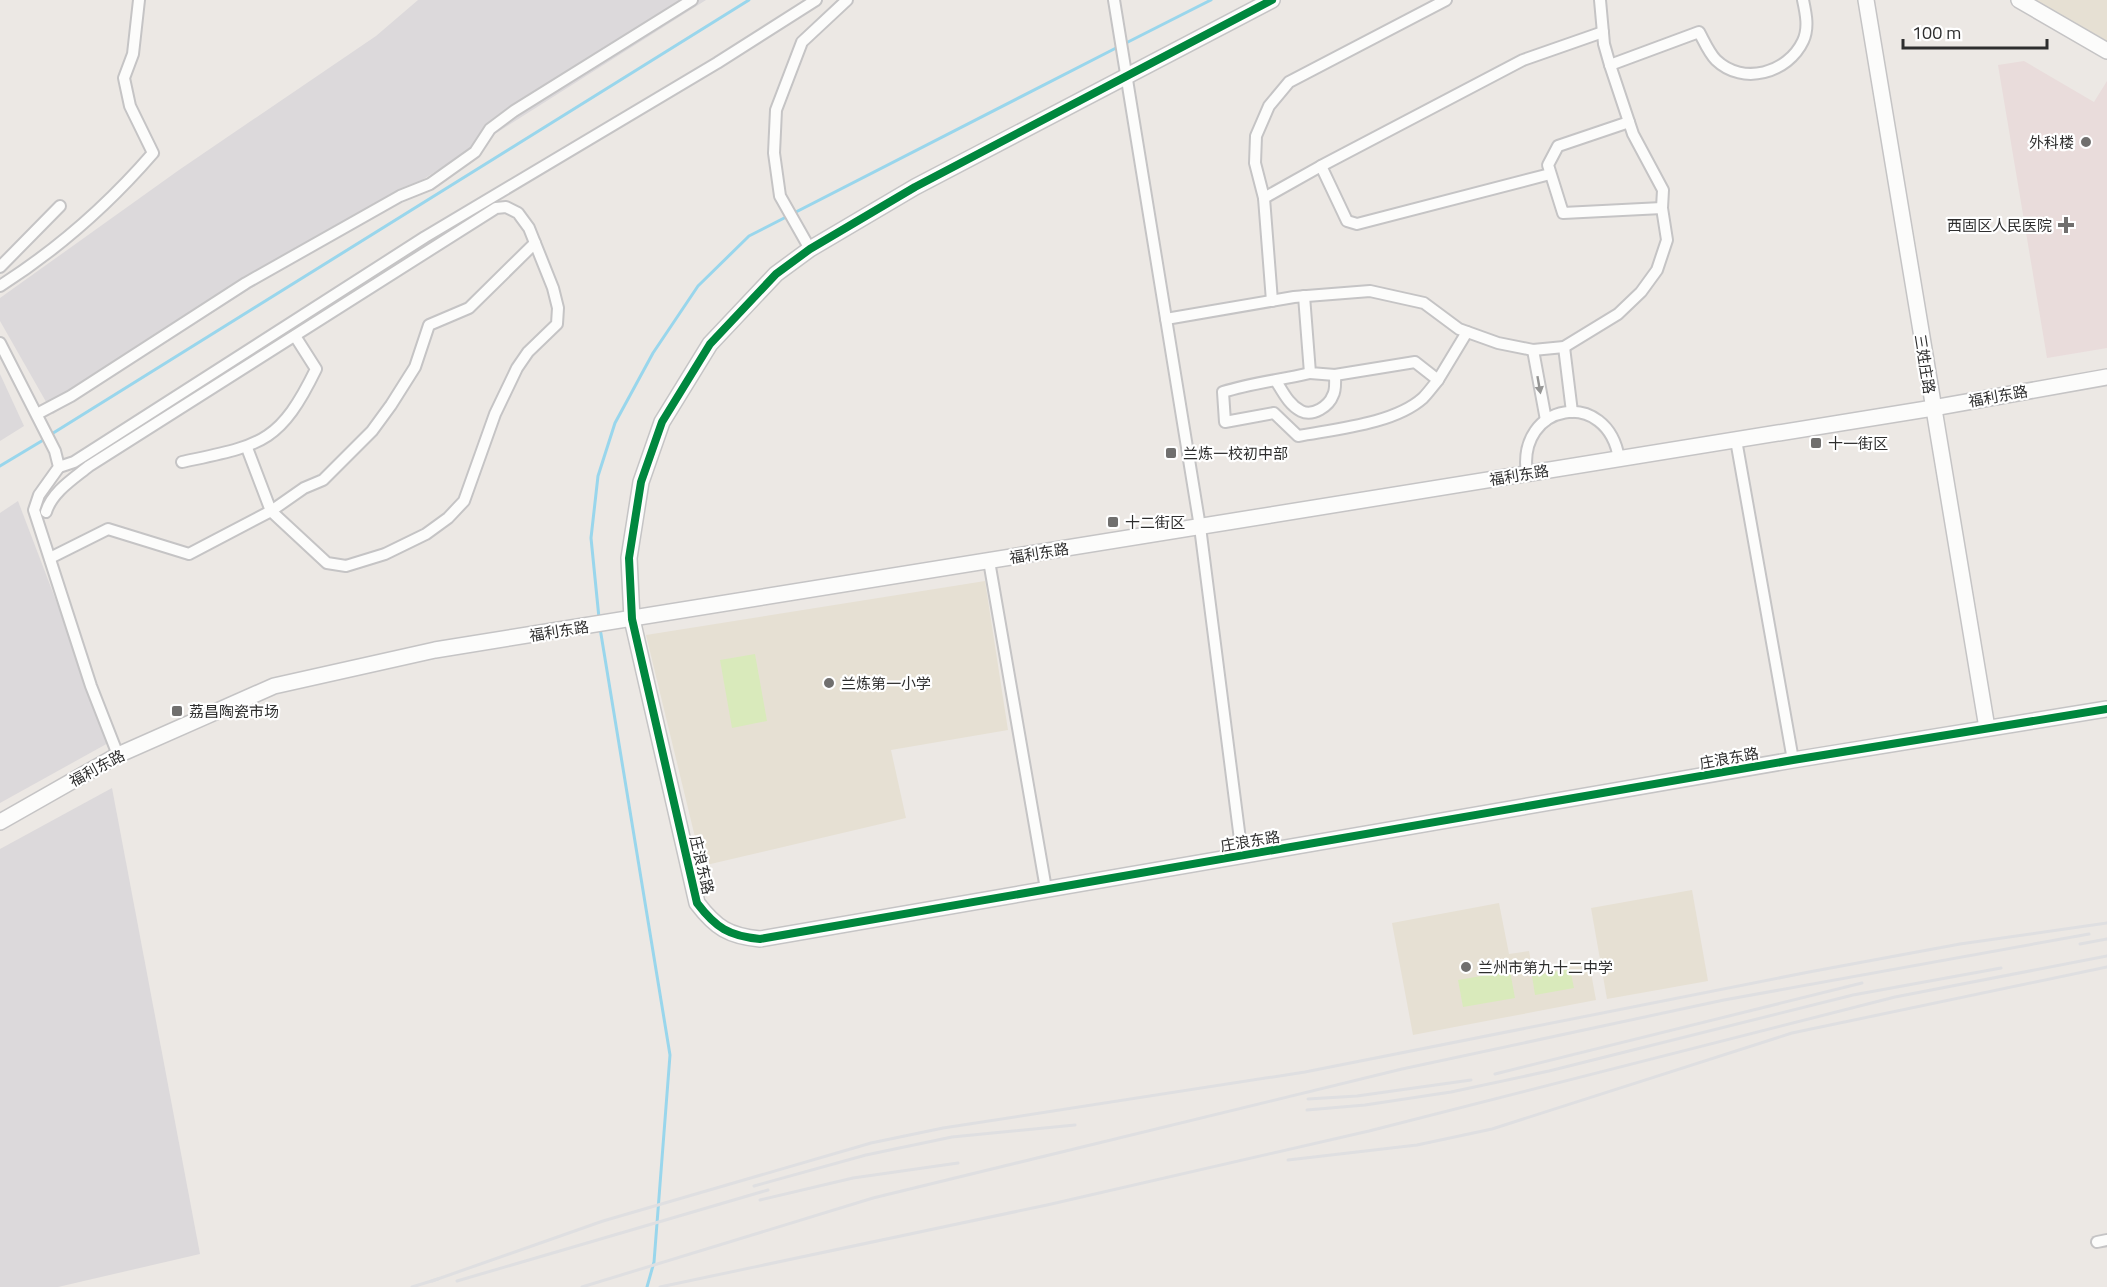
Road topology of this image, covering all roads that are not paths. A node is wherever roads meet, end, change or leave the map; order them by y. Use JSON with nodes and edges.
{"nodes":[{"id":1,"x":139,"y":0,"type":"edge"},
{"id":2,"x":692,"y":0,"type":"edge"},
{"id":3,"x":816,"y":0,"type":"edge"},
{"id":4,"x":847,"y":0,"type":"edge"},
{"id":5,"x":1114,"y":0,"type":"edge"},
{"id":6,"x":1272,"y":0,"type":"edge"},
{"id":7,"x":1446,"y":0,"type":"edge"},
{"id":8,"x":1600,"y":0,"type":"edge"},
{"id":9,"x":1803,"y":0,"type":"edge"},
{"id":10,"x":1866,"y":0,"type":"edge"},
{"id":11,"x":2019,"y":0,"type":"edge"},
{"id":12,"x":1603,"y":32,"type":"junction"},
{"id":13,"x":2107,"y":51,"type":"edge"},
{"id":14,"x":1610,"y":65,"type":"junction"},
{"id":15,"x":1125,"y":69,"type":"junction"},
{"id":16,"x":1629,"y":122,"type":"junction"},
{"id":17,"x":1321,"y":166,"type":"junction"},
{"id":18,"x":1550,"y":174,"type":"junction"},
{"id":19,"x":1264,"y":198,"type":"junction"},
{"id":20,"x":60,"y":206,"type":"dead end"},
{"id":21,"x":1662,"y":208,"type":"junction"},
{"id":22,"x":535,"y":243,"type":"junction"},
{"id":23,"x":810,"y":249,"type":"junction"},
{"id":24,"x":0,"y":267,"type":"edge"},
{"id":25,"x":0,"y":286,"type":"edge"},
{"id":26,"x":1304,"y":296,"type":"junction"},
{"id":27,"x":1272,"y":301,"type":"junction"},
{"id":28,"x":1166,"y":319,"type":"junction"},
{"id":29,"x":1467,"y":332,"type":"junction"},
{"id":30,"x":295,"y":336,"type":"junction"},
{"id":31,"x":0,"y":343,"type":"edge"},
{"id":32,"x":1564,"y":347,"type":"junction"},
{"id":33,"x":1533,"y":350,"type":"junction"},
{"id":34,"x":1310,"y":373,"type":"junction"},
{"id":35,"x":1335,"y":375,"type":"junction"},
{"id":36,"x":2107,"y":376,"type":"edge"},
{"id":37,"x":1438,"y":380,"type":"junction"},
{"id":38,"x":1276,"y":381,"type":"junction"},
{"id":39,"x":1933,"y":408,"type":"junction"},
{"id":40,"x":1315,"y":412,"type":"junction"},
{"id":41,"x":1572,"y":412,"type":"junction"},
{"id":42,"x":40,"y":419,"type":"junction"},
{"id":43,"x":1546,"y":420,"type":"junction"},
{"id":44,"x":1318,"y":432,"type":"junction"},
{"id":45,"x":1736,"y":440,"type":"junction"},
{"id":46,"x":247,"y":448,"type":"junction"},
{"id":47,"x":1619,"y":459,"type":"junction"},
{"id":48,"x":182,"y":462,"type":"dead end"},
{"id":49,"x":59,"y":467,"type":"junction"},
{"id":50,"x":1527,"y":474,"type":"junction"},
{"id":51,"x":271,"y":511,"type":"junction"},
{"id":52,"x":46,"y":512,"type":"dead end"},
{"id":53,"x":1200,"y":527,"type":"junction"},
{"id":54,"x":50,"y":558,"type":"junction"},
{"id":55,"x":989,"y":561,"type":"junction"},
{"id":56,"x":627,"y":620,"type":"junction"},
{"id":57,"x":2107,"y":709,"type":"edge"},
{"id":58,"x":1987,"y":728,"type":"junction"},
{"id":59,"x":118,"y":755,"type":"junction"},
{"id":60,"x":1793,"y":760,"type":"junction"},
{"id":61,"x":0,"y":822,"type":"edge"},
{"id":62,"x":1242,"y":855,"type":"junction"},
{"id":63,"x":1046,"y":889,"type":"junction"}],
"edges":[{"from":1,"to":25,"type":"street"},
{"from":2,"to":42,"type":"street"},
{"from":3,"to":49,"type":"street"},
{"from":4,"to":23,"type":"street"},
{"from":5,"to":15,"type":"street"},
{"from":6,"to":15,"type":"street","name":"庄浪东路"},
{"from":7,"to":19,"type":"street"},
{"from":8,"to":12,"type":"street"},
{"from":9,"to":14,"type":"street"},
{"from":10,"to":39,"type":"street","name":"三姓庄路"},
{"from":11,"to":13,"type":"street"},
{"from":12,"to":14,"type":"street"},
{"from":12,"to":17,"type":"street"},
{"from":14,"to":16,"type":"street"},
{"from":15,"to":23,"type":"street","name":"庄浪东路"},
{"from":15,"to":28,"type":"street"},
{"from":16,"to":18,"type":"street"},
{"from":16,"to":21,"type":"street"},
{"from":17,"to":18,"type":"street"},
{"from":17,"to":19,"type":"street"},
{"from":18,"to":21,"type":"street"},
{"from":19,"to":27,"type":"street"},
{"from":20,"to":24,"type":"street"},
{"from":21,"to":32,"type":"street"},
{"from":22,"to":30,"type":"street"},
{"from":22,"to":51,"type":"street"},
{"from":22,"to":51,"type":"street"},
{"from":23,"to":56,"type":"street","name":"庄浪东路"},
{"from":26,"to":27,"type":"street"},
{"from":26,"to":29,"type":"street"},
{"from":26,"to":34,"type":"street"},
{"from":27,"to":28,"type":"street"},
{"from":28,"to":53,"type":"street"},
{"from":29,"to":33,"type":"street"},
{"from":29,"to":37,"type":"street"},
{"from":30,"to":46,"type":"street"},
{"from":30,"to":52,"type":"street"},
{"from":31,"to":42,"type":"street"},
{"from":32,"to":33,"type":"street"},
{"from":32,"to":41,"type":"street"},
{"from":33,"to":43,"type":"street","one_way":true},
{"from":34,"to":35,"type":"street"},
{"from":34,"to":38,"type":"street"},
{"from":35,"to":37,"type":"street"},
{"from":35,"to":40,"type":"street"},
{"from":36,"to":39,"type":"street","name":"福利东路"},
{"from":37,"to":44,"type":"street"},
{"from":38,"to":40,"type":"street"},
{"from":38,"to":44,"type":"street"},
{"from":39,"to":45,"type":"street","name":"福利东路"},
{"from":39,"to":58,"type":"street","name":"三姓庄路"},
{"from":40,"to":44,"type":"street"},
{"from":41,"to":43,"type":"street"},
{"from":41,"to":47,"type":"street"},
{"from":42,"to":49,"type":"street"},
{"from":43,"to":50,"type":"street"},
{"from":45,"to":47,"type":"street","name":"福利东路"},
{"from":45,"to":60,"type":"street"},
{"from":46,"to":48,"type":"street"},
{"from":46,"to":51,"type":"street"},
{"from":47,"to":50,"type":"street","name":"福利东路"},
{"from":49,"to":54,"type":"street"},
{"from":50,"to":53,"type":"street","name":"福利东路"},
{"from":51,"to":54,"type":"street"},
{"from":53,"to":55,"type":"street","name":"福利东路"},
{"from":53,"to":62,"type":"street"},
{"from":54,"to":59,"type":"street"},
{"from":55,"to":56,"type":"street","name":"福利东路"},
{"from":55,"to":63,"type":"street"},
{"from":56,"to":59,"type":"street","name":"福利东路"},
{"from":56,"to":63,"type":"street","name":"庄浪东路"},
{"from":57,"to":58,"type":"street","name":"庄浪东路"},
{"from":58,"to":60,"type":"street","name":"庄浪东路"},
{"from":59,"to":61,"type":"street","name":"福利东路"},
{"from":60,"to":62,"type":"street","name":"庄浪东路"},
{"from":62,"to":63,"type":"street","name":"庄浪东路"}]}
